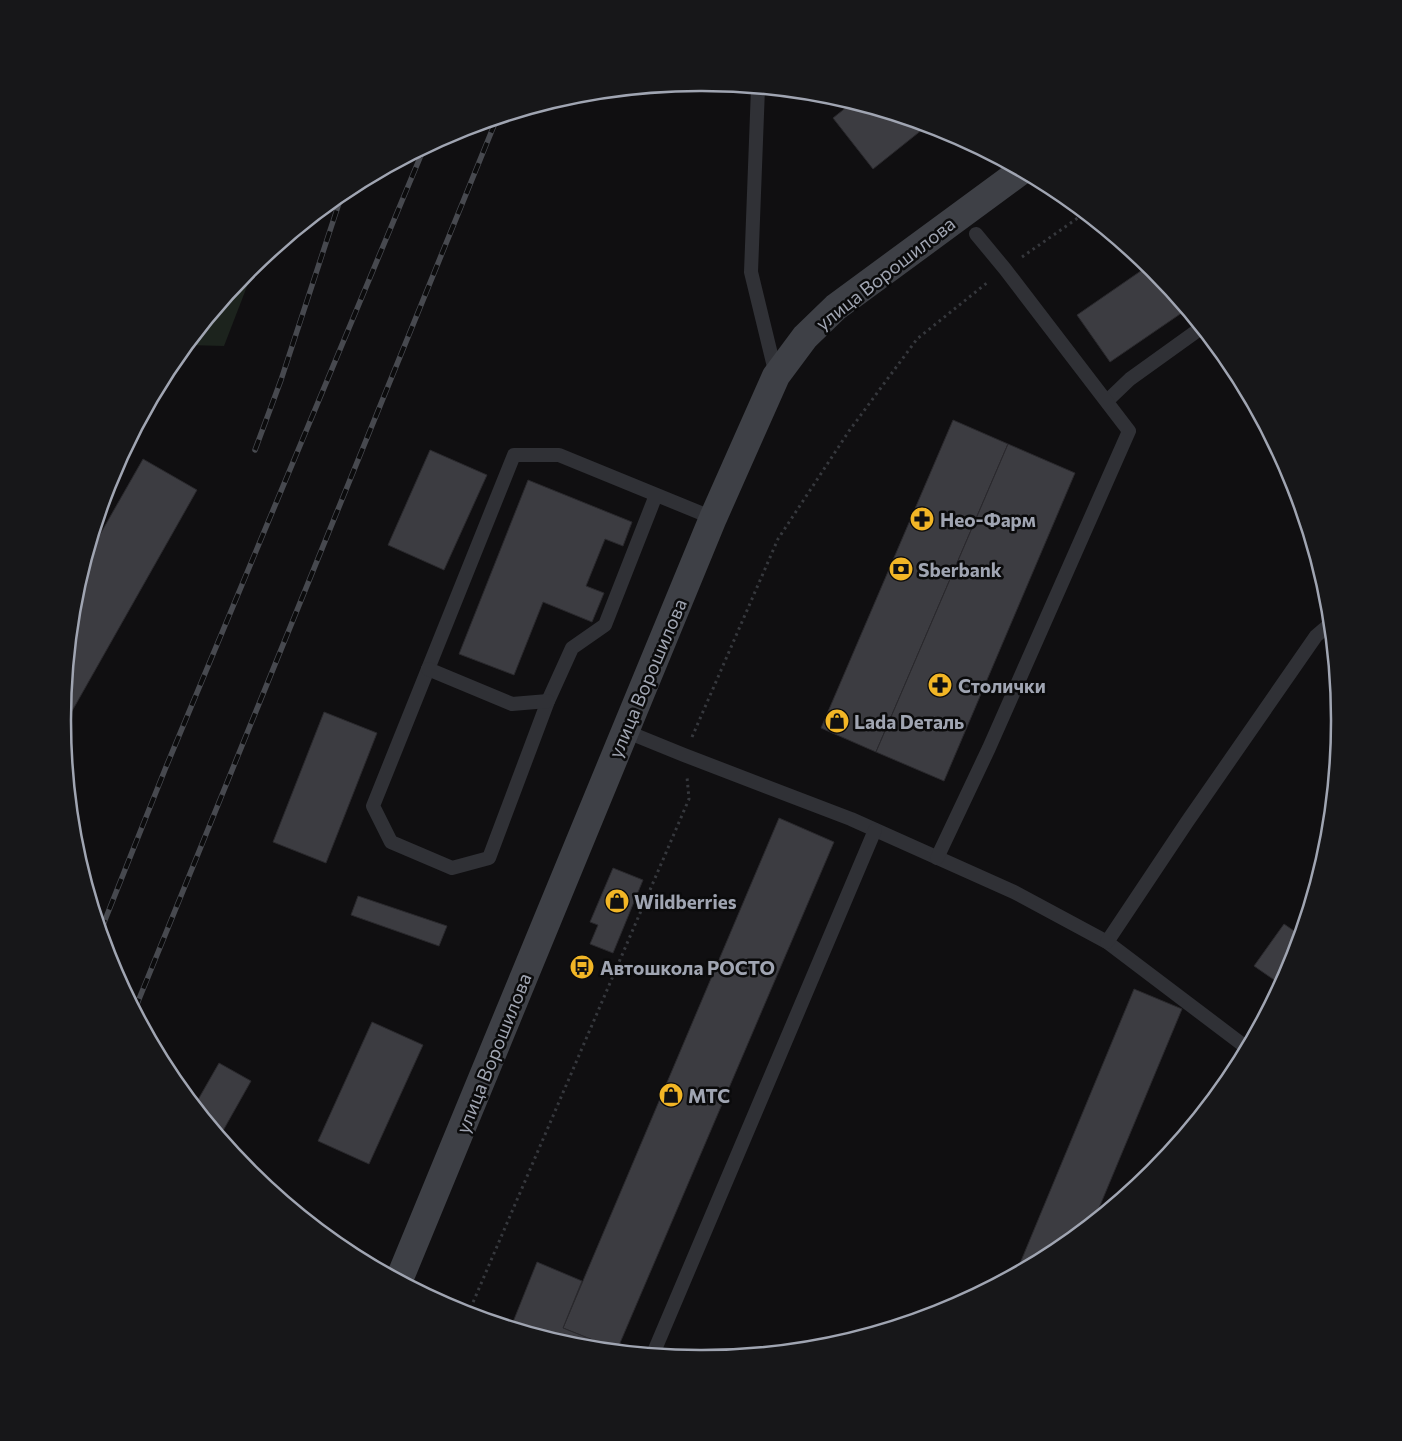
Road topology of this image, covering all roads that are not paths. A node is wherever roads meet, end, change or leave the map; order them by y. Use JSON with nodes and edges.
{"nodes":[{"id":1,"x":758,"y":94,"type":"edge"},
{"id":2,"x":1016,"y":175,"type":"edge"},
{"id":3,"x":976,"y":234,"type":"dead end"},
{"id":4,"x":1196,"y":331,"type":"edge"},
{"id":5,"x":776,"y":376,"type":"junction"},
{"id":6,"x":1107,"y":402,"type":"junction"},
{"id":7,"x":656,"y":495,"type":"junction"},
{"id":8,"x":713,"y":518,"type":"junction"},
{"id":9,"x":1324,"y":629,"type":"edge"},
{"id":10,"x":428,"y":669,"type":"junction"},
{"id":11,"x":548,"y":700,"type":"junction"},
{"id":12,"x":625,"y":731,"type":"junction"},
{"id":13,"x":876,"y":830,"type":"junction"},
{"id":14,"x":937,"y":858,"type":"junction"},
{"id":15,"x":1107,"y":942,"type":"junction"},
{"id":16,"x":1241,"y":1044,"type":"edge"},
{"id":17,"x":401,"y":1274,"type":"edge"},
{"id":18,"x":655,"y":1349,"type":"edge"}],
"edges":[{"from":1,"to":5,"type":"lane"},
{"from":2,"to":5,"type":"main road","name":"улица Ворошилова"},
{"from":3,"to":6,"type":"lane"},
{"from":4,"to":6,"type":"lane"},
{"from":5,"to":8,"type":"main road","name":"улица Ворошилова"},
{"from":6,"to":14,"type":"lane"},
{"from":7,"to":8,"type":"lane"},
{"from":7,"to":10,"type":"lane"},
{"from":7,"to":11,"type":"lane"},
{"from":8,"to":12,"type":"main road","name":"улица Ворошилова"},
{"from":9,"to":15,"type":"lane"},
{"from":10,"to":11,"type":"lane"},
{"from":10,"to":11,"type":"lane"},
{"from":12,"to":13,"type":"lane"},
{"from":12,"to":17,"type":"main road","name":"улица Ворошилова"},
{"from":13,"to":14,"type":"lane"},
{"from":13,"to":18,"type":"lane"},
{"from":14,"to":15,"type":"lane"},
{"from":15,"to":16,"type":"lane"}]}
